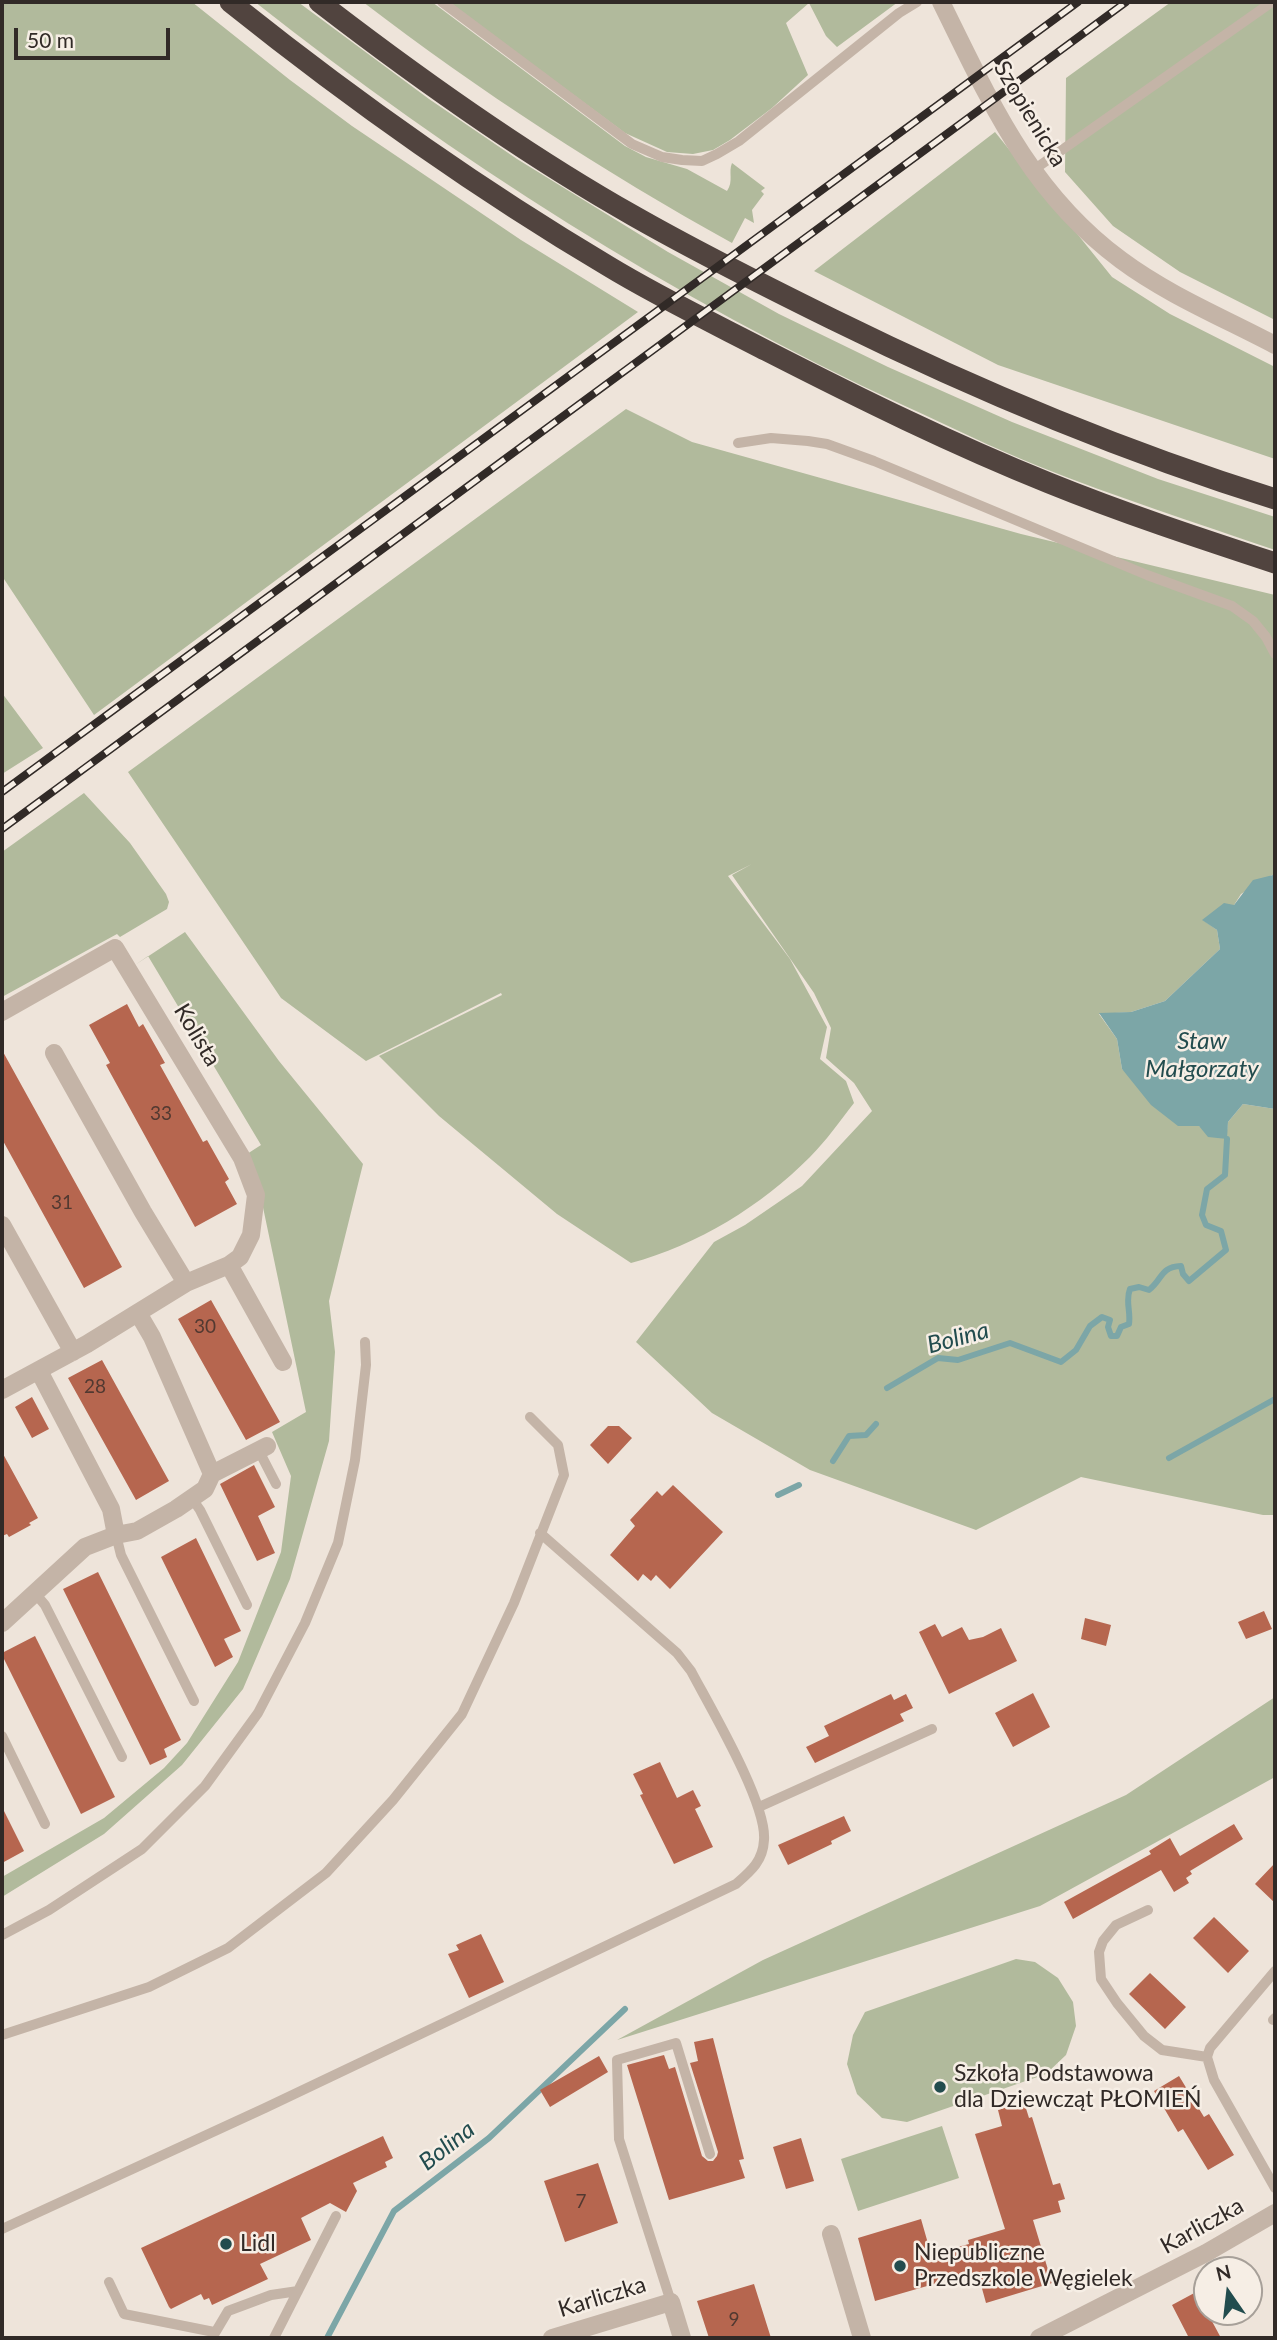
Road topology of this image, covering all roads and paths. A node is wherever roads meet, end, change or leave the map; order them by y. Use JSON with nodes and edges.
{"nodes":[{"id":1,"x":229,"y":2,"type":"edge"},
{"id":2,"x":319,"y":2,"type":"edge"},
{"id":3,"x":442,"y":2,"type":"edge"},
{"id":4,"x":917,"y":2,"type":"edge"},
{"id":5,"x":941,"y":2,"type":"edge"},
{"id":6,"x":1272,"y":2,"type":"edge"},
{"id":7,"x":1032,"y":170,"type":"junction"},
{"id":8,"x":1275,"y":345,"type":"edge"},
{"id":9,"x":738,"y":443,"type":"dead end"},
{"id":10,"x":1275,"y":499,"type":"edge"},
{"id":11,"x":1275,"y":563,"type":"edge"},
{"id":12,"x":1275,"y":654,"type":"edge"},
{"id":13,"x":2,"y":1012,"type":"edge"},
{"id":14,"x":54,"y":1053,"type":"dead end"},
{"id":15,"x":2,"y":1225,"type":"edge"},
{"id":16,"x":229,"y":1265,"type":"junction"},
{"id":17,"x":186,"y":1283,"type":"junction"},
{"id":18,"x":138,"y":1313,"type":"junction"},
{"id":19,"x":365,"y":1342,"type":"dead end"},
{"id":20,"x":72,"y":1352,"type":"junction"},
{"id":21,"x":283,"y":1362,"type":"dead end"},
{"id":22,"x":39,"y":1371,"type":"junction"},
{"id":23,"x":2,"y":1390,"type":"edge"},
{"id":24,"x":530,"y":1417,"type":"dead end"},
{"id":25,"x":263,"y":1448,"type":"joint"},
{"id":26,"x":212,"y":1474,"type":"junction"},
{"id":27,"x":276,"y":1484,"type":"dead end"},
{"id":28,"x":192,"y":1500,"type":"junction"},
{"id":29,"x":540,"y":1533,"type":"junction"},
{"id":30,"x":116,"y":1535,"type":"junction"},
{"id":31,"x":34,"y":1592,"type":"junction"},
{"id":32,"x":247,"y":1605,"type":"dead end"},
{"id":33,"x":2,"y":1623,"type":"edge"},
{"id":34,"x":194,"y":1701,"type":"dead end"},
{"id":35,"x":932,"y":1729,"type":"dead end"},
{"id":36,"x":2,"y":1736,"type":"edge"},
{"id":37,"x":122,"y":1757,"type":"dead end"},
{"id":38,"x":759,"y":1807,"type":"junction"},
{"id":39,"x":45,"y":1824,"type":"dead end"},
{"id":40,"x":1148,"y":1910,"type":"dead end"},
{"id":41,"x":2,"y":1935,"type":"edge"},
{"id":42,"x":1275,"y":1971,"type":"edge"},
{"id":43,"x":2,"y":2035,"type":"edge"},
{"id":44,"x":1206,"y":2057,"type":"junction"},
{"id":45,"x":710,"y":2154,"type":"dead end"},
{"id":46,"x":1275,"y":2188,"type":"edge"},
{"id":47,"x":1275,"y":2213,"type":"edge"},
{"id":48,"x":336,"y":2216,"type":"dead end"},
{"id":49,"x":2,"y":2229,"type":"edge"},
{"id":50,"x":831,"y":2234,"type":"dead end"},
{"id":51,"x":110,"y":2282,"type":"dead end"},
{"id":52,"x":298,"y":2291,"type":"junction"},
{"id":53,"x":671,"y":2302,"type":"junction"},
{"id":54,"x":213,"y":2335,"type":"edge"},
{"id":55,"x":274,"y":2338,"type":"edge"},
{"id":56,"x":552,"y":2338,"type":"edge"},
{"id":57,"x":682,"y":2338,"type":"edge"},
{"id":58,"x":862,"y":2338,"type":"edge"},
{"id":59,"x":1039,"y":2338,"type":"edge"}],
"edges":[{"from":1,"to":11,"type":"highway"},
{"from":2,"to":10,"type":"highway"},
{"from":3,"to":4,"type":"lane"},
{"from":5,"to":7,"type":"street","name":"Szopienicka"},
{"from":6,"to":7,"type":"lane"},
{"from":7,"to":8,"type":"street","name":"Szopienicka"},
{"from":9,"to":12,"type":"lane"},
{"from":13,"to":16,"type":"street","name":"Kolista"},
{"from":14,"to":17,"type":"street"},
{"from":15,"to":20,"type":"street"},
{"from":16,"to":17,"type":"street"},
{"from":16,"to":21,"type":"street"},
{"from":17,"to":18,"type":"street"},
{"from":18,"to":20,"type":"street"},
{"from":18,"to":26,"type":"street"},
{"from":19,"to":41,"type":"lane"},
{"from":20,"to":22,"type":"street"},
{"from":22,"to":23,"type":"street"},
{"from":22,"to":30,"type":"street"},
{"from":24,"to":29,"type":"lane"},
{"from":25,"to":26,"type":"street"},
{"from":25,"to":27,"type":"lane"},
{"from":26,"to":28,"type":"street"},
{"from":28,"to":30,"type":"street"},
{"from":28,"to":32,"type":"lane"},
{"from":29,"to":38,"type":"lane"},
{"from":29,"to":43,"type":"lane"},
{"from":30,"to":31,"type":"street"},
{"from":30,"to":34,"type":"lane"},
{"from":31,"to":33,"type":"street"},
{"from":31,"to":37,"type":"lane"},
{"from":35,"to":38,"type":"lane"},
{"from":36,"to":39,"type":"lane"},
{"from":38,"to":49,"type":"lane"},
{"from":40,"to":44,"type":"lane"},
{"from":42,"to":44,"type":"lane"},
{"from":44,"to":46,"type":"lane"},
{"from":45,"to":53,"type":"lane"},
{"from":47,"to":59,"type":"street","name":"Karliczka"},
{"from":48,"to":52,"type":"lane"},
{"from":50,"to":58,"type":"street"},
{"from":51,"to":54,"type":"lane"},
{"from":52,"to":54,"type":"lane"},
{"from":52,"to":55,"type":"lane"},
{"from":53,"to":56,"type":"street","name":"Karliczka"},
{"from":53,"to":57,"type":"street","name":"Karliczka"}]}
